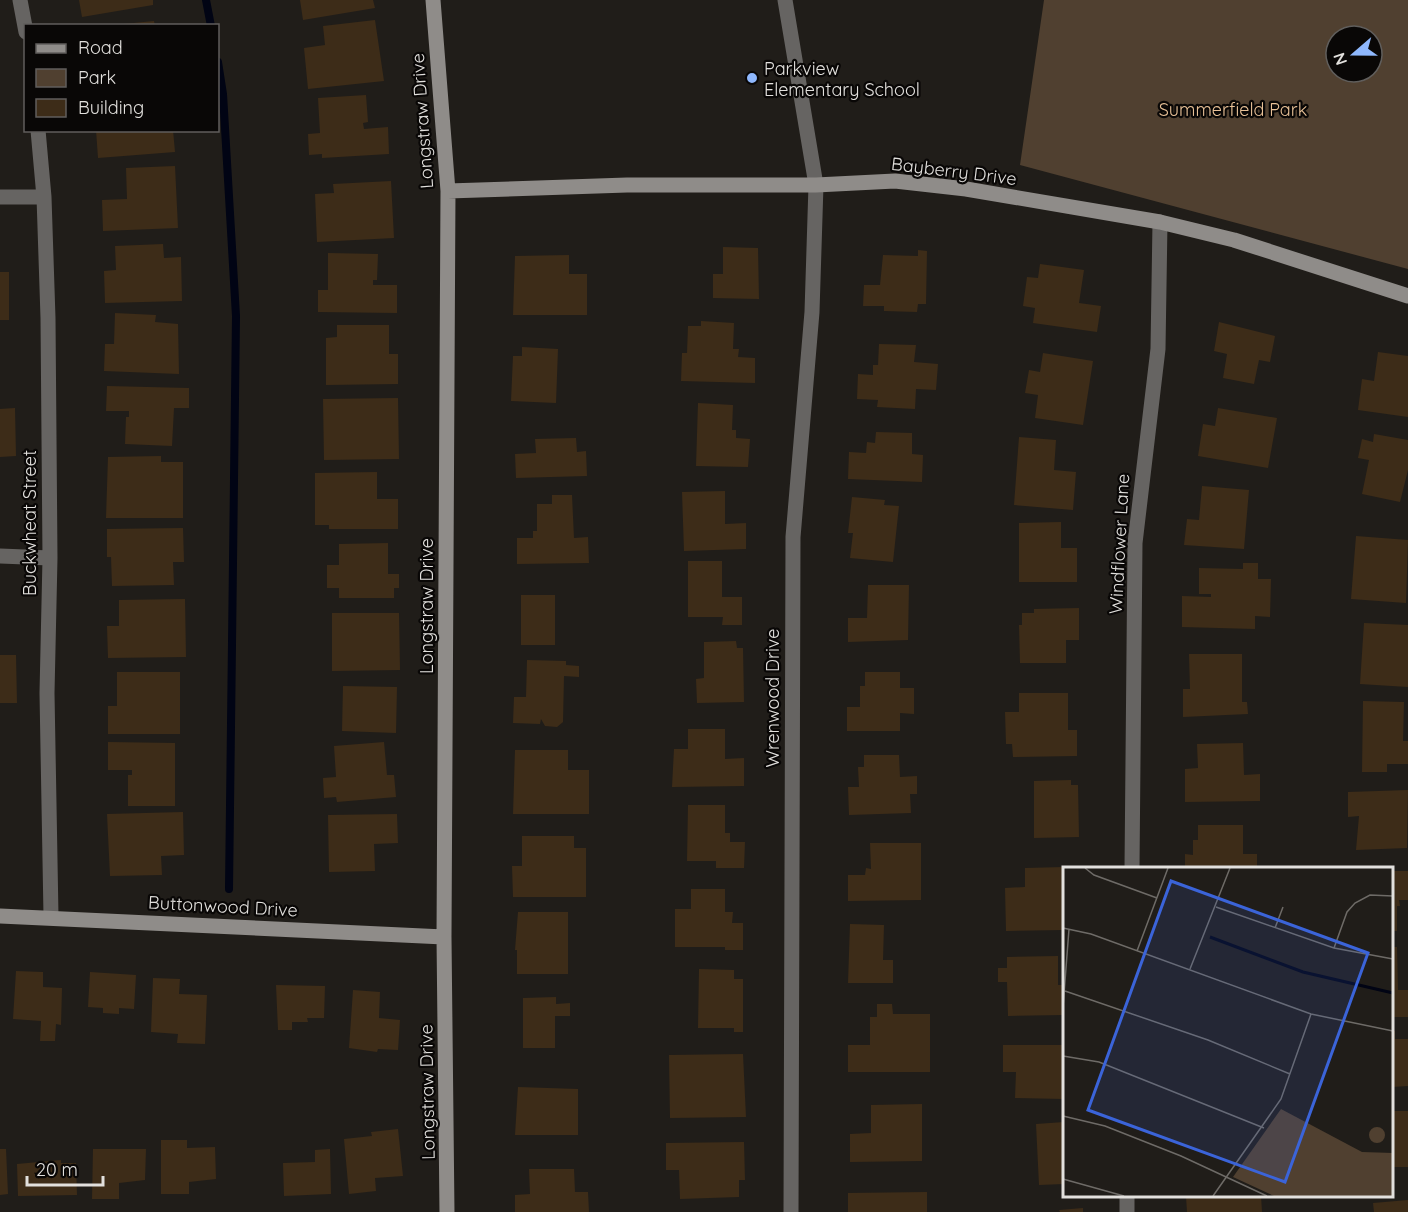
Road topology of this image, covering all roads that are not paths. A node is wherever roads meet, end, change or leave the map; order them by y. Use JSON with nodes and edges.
{"nodes":[{"id":1,"x":20,"y":0,"type":"edge"},
{"id":2,"x":432,"y":0,"type":"edge"},
{"id":3,"x":785,"y":0,"type":"edge"},
{"id":4,"x":24,"y":24,"type":"edge"},
{"id":5,"x":38,"y":132,"type":"edge"},
{"id":6,"x":816,"y":185,"type":"junction"},
{"id":7,"x":448,"y":190,"type":"junction"},
{"id":8,"x":0,"y":197,"type":"edge"},
{"id":9,"x":44,"y":197,"type":"junction"},
{"id":10,"x":1160,"y":222,"type":"junction"},
{"id":11,"x":1408,"y":296,"type":"edge"},
{"id":12,"x":0,"y":556,"type":"edge"},
{"id":13,"x":50,"y":558,"type":"junction"},
{"id":14,"x":1132,"y":867,"type":"edge"},
{"id":15,"x":0,"y":916,"type":"edge"},
{"id":16,"x":51,"y":916,"type":"junction"},
{"id":17,"x":444,"y":937,"type":"junction"},
{"id":18,"x":447,"y":1212,"type":"edge"},
{"id":19,"x":792,"y":1212,"type":"edge"}],
"edges":[{"from":1,"to":4,"type":"street"},
{"from":2,"to":7,"type":"street","name":"Longstraw Drive"},
{"from":3,"to":6,"type":"street","name":"Wrenwood Drive"},
{"from":5,"to":9,"type":"street","name":"Buckwheat Street"},
{"from":6,"to":7,"type":"street","name":"Bayberry Drive"},
{"from":6,"to":10,"type":"street","name":"Bayberry Drive"},
{"from":6,"to":19,"type":"street","name":"Wrenwood Drive"},
{"from":7,"to":17,"type":"street","name":"Longstraw Drive"},
{"from":8,"to":9,"type":"street"},
{"from":9,"to":13,"type":"street","name":"Buckwheat Street"},
{"from":10,"to":11,"type":"street","name":"Bayberry Drive"},
{"from":10,"to":14,"type":"street","name":"Windflower Lane"},
{"from":12,"to":13,"type":"street"},
{"from":13,"to":16,"type":"street","name":"Buckwheat Street"},
{"from":15,"to":16,"type":"street","name":"Buttonwood Drive"},
{"from":16,"to":17,"type":"street","name":"Buttonwood Drive"},
{"from":17,"to":18,"type":"street","name":"Longstraw Drive"}]}
